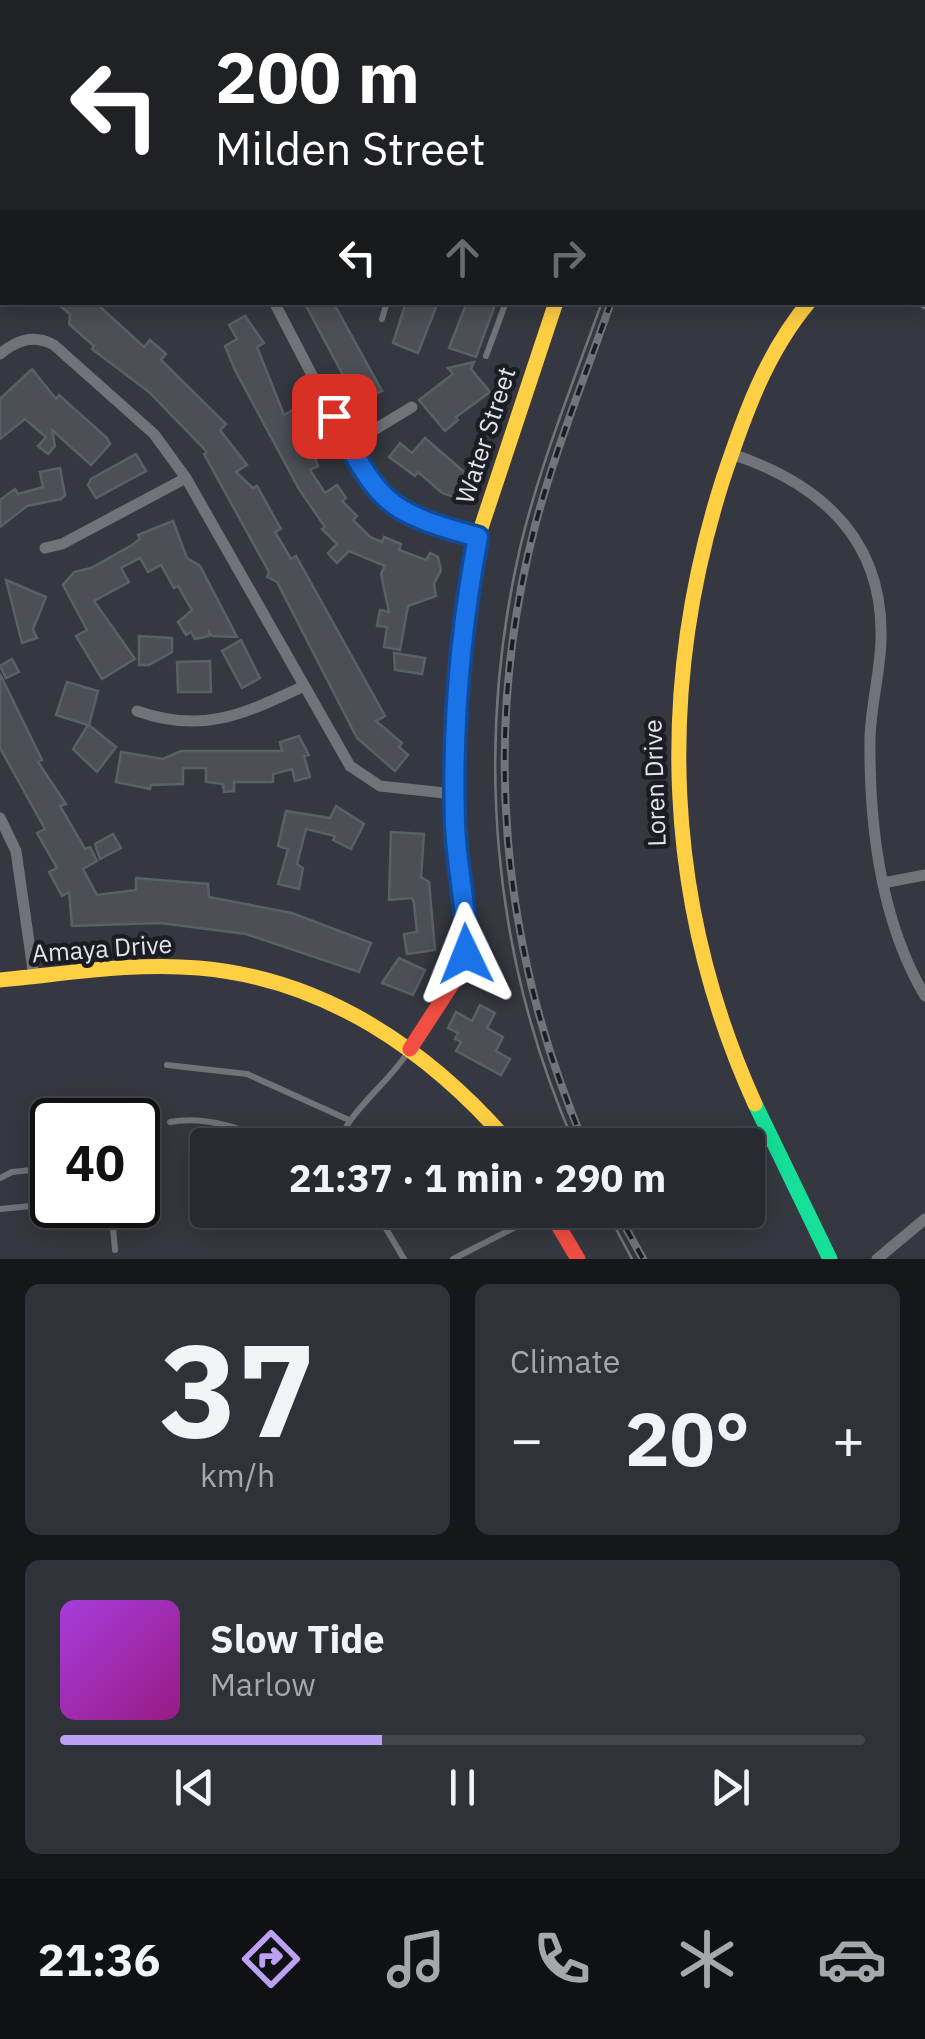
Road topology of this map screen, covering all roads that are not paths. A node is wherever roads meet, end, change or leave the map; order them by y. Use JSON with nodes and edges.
{"nodes":[{"id":1,"x":276,"y":305,"type":"edge"},
{"id":2,"x":385,"y":305,"type":"edge"},
{"id":3,"x":505,"y":305,"type":"edge"},
{"id":4,"x":555,"y":305,"type":"edge"},
{"id":5,"x":807,"y":305,"type":"edge"},
{"id":6,"x":382,"y":320,"type":"dead end"},
{"id":7,"x":4,"y":351,"type":"edge"},
{"id":8,"x":486,"y":356,"type":"dead end"},
{"id":9,"x":412,"y":407,"type":"dead end"},
{"id":10,"x":348,"y":445,"type":"junction"},
{"id":11,"x":732,"y":454,"type":"junction"},
{"id":12,"x":186,"y":478,"type":"junction"},
{"id":13,"x":478,"y":537,"type":"junction"},
{"id":14,"x":45,"y":548,"type":"dead end"},
{"id":15,"x":302,"y":687,"type":"junction"},
{"id":16,"x":137,"y":711,"type":"dead end"},
{"id":17,"x":454,"y":794,"type":"junction"},
{"id":18,"x":0,"y":818,"type":"edge"},
{"id":19,"x":925,"y":875,"type":"edge"},
{"id":20,"x":883,"y":883,"type":"junction"},
{"id":21,"x":34,"y":977,"type":"junction"},
{"id":22,"x":0,"y":980,"type":"edge"},
{"id":23,"x":925,"y":996,"type":"edge"},
{"id":24,"x":410,"y":1049,"type":"junction"},
{"id":25,"x":167,"y":1065,"type":"dead end"},
{"id":26,"x":349,"y":1120,"type":"junction"},
{"id":27,"x":170,"y":1122,"type":"dead end"},
{"id":28,"x":233,"y":1128,"type":"edge"},
{"id":29,"x":345,"y":1128,"type":"edge"},
{"id":30,"x":495,"y":1128,"type":"edge"},
{"id":31,"x":30,"y":1170,"type":"edge"},
{"id":32,"x":0,"y":1178,"type":"edge"},
{"id":33,"x":30,"y":1206,"type":"edge"},
{"id":34,"x":0,"y":1208,"type":"edge"},
{"id":35,"x":925,"y":1219,"type":"edge"},
{"id":36,"x":113,"y":1228,"type":"edge"},
{"id":37,"x":386,"y":1228,"type":"edge"},
{"id":38,"x":514,"y":1228,"type":"edge"},
{"id":39,"x":560,"y":1228,"type":"edge"},
{"id":40,"x":115,"y":1250,"type":"dead end"},
{"id":41,"x":404,"y":1259,"type":"edge"},
{"id":42,"x":453,"y":1259,"type":"edge"},
{"id":43,"x":578,"y":1259,"type":"edge"},
{"id":44,"x":830,"y":1259,"type":"edge"},
{"id":45,"x":877,"y":1259,"type":"edge"}],
"edges":[{"from":1,"to":10,"type":"street"},
{"from":2,"to":6,"type":"lane"},
{"from":3,"to":8,"type":"lane"},
{"from":4,"to":13,"type":"street","name":"Water Street"},
{"from":5,"to":11,"type":"street","name":"Loren Drive"},
{"from":7,"to":12,"type":"street"},
{"from":9,"to":10,"type":"street"},
{"from":10,"to":13,"type":"street"},
{"from":11,"to":20,"type":"street"},
{"from":11,"to":44,"type":"street","name":"Loren Drive"},
{"from":12,"to":14,"type":"street"},
{"from":12,"to":15,"type":"street"},
{"from":13,"to":17,"type":"street","name":"Water Street"},
{"from":15,"to":16,"type":"street"},
{"from":15,"to":17,"type":"street"},
{"from":17,"to":24,"type":"street","name":"Water Street"},
{"from":18,"to":21,"type":"street"},
{"from":19,"to":20,"type":"street"},
{"from":20,"to":23,"type":"street"},
{"from":21,"to":22,"type":"street","name":"Amaya Drive"},
{"from":21,"to":24,"type":"street","name":"Amaya Drive"},
{"from":24,"to":26,"type":"lane"},
{"from":24,"to":30,"type":"street","name":"Amaya Drive"},
{"from":25,"to":26,"type":"lane"},
{"from":26,"to":29,"type":"lane"},
{"from":27,"to":28,"type":"lane"},
{"from":31,"to":32,"type":"lane"},
{"from":33,"to":34,"type":"lane"},
{"from":35,"to":45,"type":"street"},
{"from":36,"to":40,"type":"lane"},
{"from":37,"to":41,"type":"lane"},
{"from":38,"to":42,"type":"lane"},
{"from":39,"to":43,"type":"street"}]}
